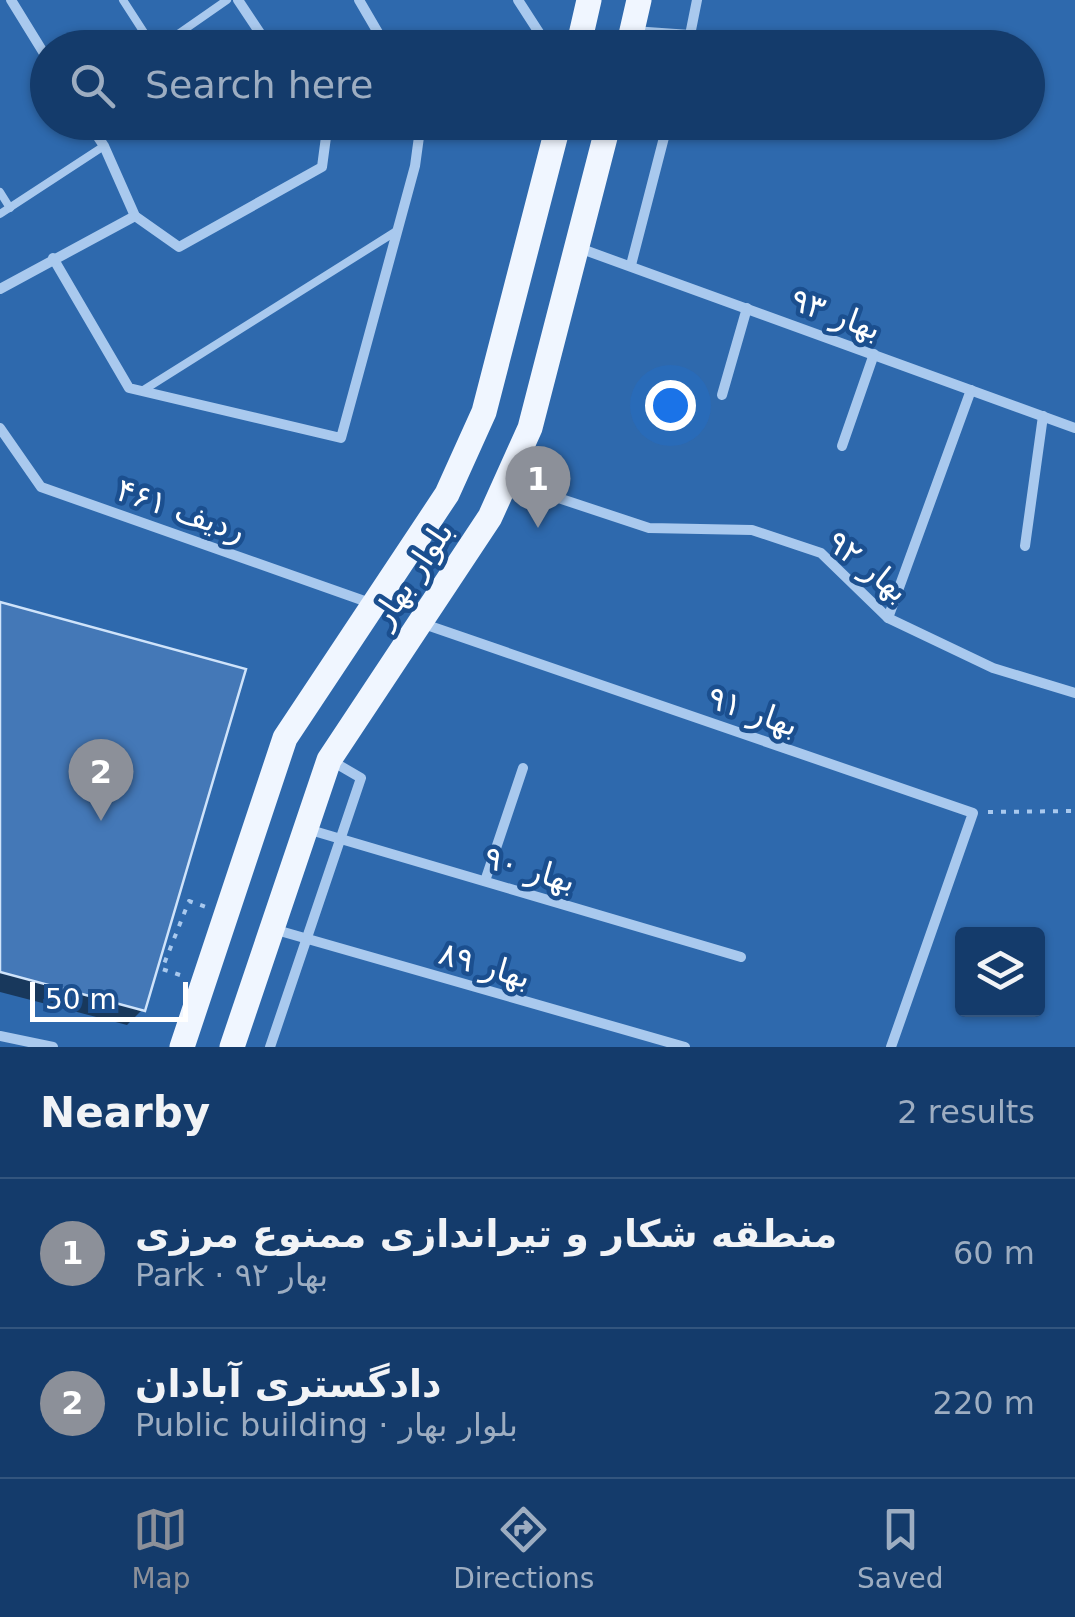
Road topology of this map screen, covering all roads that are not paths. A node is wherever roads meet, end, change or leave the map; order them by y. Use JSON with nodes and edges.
{"nodes":[{"id":1,"x":11,"y":0,"type":"edge"},
{"id":2,"x":123,"y":0,"type":"edge"},
{"id":3,"x":226,"y":0,"type":"edge"},
{"id":4,"x":238,"y":0,"type":"edge"},
{"id":5,"x":360,"y":0,"type":"edge"},
{"id":6,"x":518,"y":0,"type":"edge"},
{"id":7,"x":590,"y":0,"type":"edge"},
{"id":8,"x":639,"y":0,"type":"edge"},
{"id":9,"x":698,"y":0,"type":"edge"},
{"id":10,"x":144,"y":30,"type":"edge"},
{"id":11,"x":182,"y":30,"type":"edge"},
{"id":12,"x":258,"y":30,"type":"edge"},
{"id":13,"x":377,"y":30,"type":"edge"},
{"id":14,"x":537,"y":30,"type":"edge"},
{"id":15,"x":582,"y":30,"type":"edge"},
{"id":16,"x":632,"y":30,"type":"edge"},
{"id":17,"x":691,"y":30,"type":"edge"},
{"id":18,"x":30,"y":31,"type":"edge"},
{"id":19,"x":100,"y":140,"type":"edge"},
{"id":20,"x":326,"y":140,"type":"edge"},
{"id":21,"x":417,"y":140,"type":"edge"},
{"id":22,"x":554,"y":140,"type":"edge"},
{"id":23,"x":605,"y":140,"type":"edge"},
{"id":24,"x":663,"y":140,"type":"edge"},
{"id":25,"x":104,"y":146,"type":"junction"},
{"id":26,"x":0,"y":192,"type":"edge"},
{"id":27,"x":10,"y":208,"type":"junction"},
{"id":28,"x":0,"y":214,"type":"edge"},
{"id":29,"x":135,"y":216,"type":"junction"},
{"id":30,"x":395,"y":232,"type":"junction"},
{"id":31,"x":578,"y":248,"type":"junction"},
{"id":32,"x":53,"y":258,"type":"junction"},
{"id":33,"x":631,"y":265,"type":"junction"},
{"id":34,"x":0,"y":289,"type":"edge"},
{"id":35,"x":747,"y":308,"type":"junction"},
{"id":36,"x":874,"y":354,"type":"junction"},
{"id":37,"x":971,"y":390,"type":"junction"},
{"id":38,"x":142,"y":391,"type":"junction"},
{"id":39,"x":722,"y":395,"type":"dead end"},
{"id":40,"x":1043,"y":416,"type":"junction"},
{"id":41,"x":0,"y":428,"type":"edge"},
{"id":42,"x":1075,"y":428,"type":"edge"},
{"id":43,"x":842,"y":446,"type":"dead end"},
{"id":44,"x":506,"y":481,"type":"junction"},
{"id":45,"x":1025,"y":546,"type":"dead end"},
{"id":46,"x":374,"y":604,"type":"junction"},
{"id":47,"x":888,"y":618,"type":"junction"},
{"id":48,"x":420,"y":622,"type":"junction"},
{"id":49,"x":1075,"y":693,"type":"edge"},
{"id":50,"x":329,"y":760,"type":"junction"},
{"id":51,"x":522,"y":768,"type":"dead end"},
{"id":52,"x":306,"y":828,"type":"junction"},
{"id":53,"x":342,"y":839,"type":"junction"},
{"id":54,"x":485,"y":881,"type":"junction"},
{"id":55,"x":272,"y":929,"type":"junction"},
{"id":56,"x":306,"y":940,"type":"junction"},
{"id":57,"x":741,"y":957,"type":"dead end"},
{"id":58,"x":0,"y":1036,"type":"edge"},
{"id":59,"x":53,"y":1047,"type":"edge"},
{"id":60,"x":182,"y":1047,"type":"edge"},
{"id":61,"x":232,"y":1047,"type":"edge"},
{"id":62,"x":270,"y":1047,"type":"edge"},
{"id":63,"x":685,"y":1047,"type":"edge"},
{"id":64,"x":890,"y":1047,"type":"edge"}],
"edges":[{"from":1,"to":18,"type":"street"},
{"from":2,"to":10,"type":"lane"},
{"from":3,"to":11,"type":"lane"},
{"from":4,"to":12,"type":"street"},
{"from":5,"to":13,"type":"street"},
{"from":6,"to":14,"type":"street"},
{"from":7,"to":15,"type":"main road"},
{"from":8,"to":16,"type":"main road"},
{"from":9,"to":17,"type":"street"},
{"from":19,"to":25,"type":"street"},
{"from":20,"to":29,"type":"street"},
{"from":21,"to":30,"type":"street"},
{"from":22,"to":46,"type":"main road","name":"بلوار بهار"},
{"from":23,"to":31,"type":"main road","name":"بلوار بهار"},
{"from":24,"to":33,"type":"street"},
{"from":25,"to":27,"type":"lane"},
{"from":25,"to":29,"type":"street"},
{"from":26,"to":27,"type":"lane"},
{"from":27,"to":28,"type":"lane"},
{"from":29,"to":32,"type":"street"},
{"from":30,"to":38,"type":"lane"},
{"from":30,"to":38,"type":"street"},
{"from":31,"to":33,"type":"street","name":"بهار ۹۳"},
{"from":31,"to":44,"type":"main road","name":"بلوار بهار"},
{"from":32,"to":34,"type":"street"},
{"from":32,"to":38,"type":"street"},
{"from":33,"to":35,"type":"street","name":"بهار ۹۳"},
{"from":35,"to":36,"type":"street","name":"بهار ۹۳"},
{"from":35,"to":39,"type":"street"},
{"from":36,"to":37,"type":"street","name":"بهار ۹۳"},
{"from":36,"to":43,"type":"street"},
{"from":37,"to":40,"type":"street","name":"بهار ۹۳"},
{"from":37,"to":47,"type":"street"},
{"from":40,"to":42,"type":"street","name":"بهار ۹۳"},
{"from":40,"to":45,"type":"street"},
{"from":41,"to":46,"type":"street","name":"ردیف ۴۶۱"},
{"from":44,"to":47,"type":"street","name":"بهار ۹۲"},
{"from":44,"to":48,"type":"main road","name":"بلوار بهار"},
{"from":46,"to":60,"type":"main road","name":"بلوار بهار"},
{"from":47,"to":49,"type":"street","name":"بهار ۹۲"},
{"from":48,"to":50,"type":"main road","name":"بلوار بهار"},
{"from":48,"to":64,"type":"street","name":"بهار ۹۱"},
{"from":50,"to":52,"type":"main road","name":"بلوار بهار"},
{"from":50,"to":53,"type":"street"},
{"from":51,"to":54,"type":"street"},
{"from":52,"to":53,"type":"street","name":"بهار ۹۰"},
{"from":52,"to":55,"type":"main road","name":"بلوار بهار"},
{"from":53,"to":54,"type":"street","name":"بهار ۹۰"},
{"from":53,"to":56,"type":"street"},
{"from":54,"to":57,"type":"street","name":"بهار ۹۰"},
{"from":55,"to":56,"type":"street","name":"بهار ۸۹"},
{"from":55,"to":61,"type":"main road","name":"بلوار بهار"},
{"from":56,"to":62,"type":"street"},
{"from":56,"to":63,"type":"street","name":"بهار ۸۹"},
{"from":58,"to":59,"type":"street"}]}
